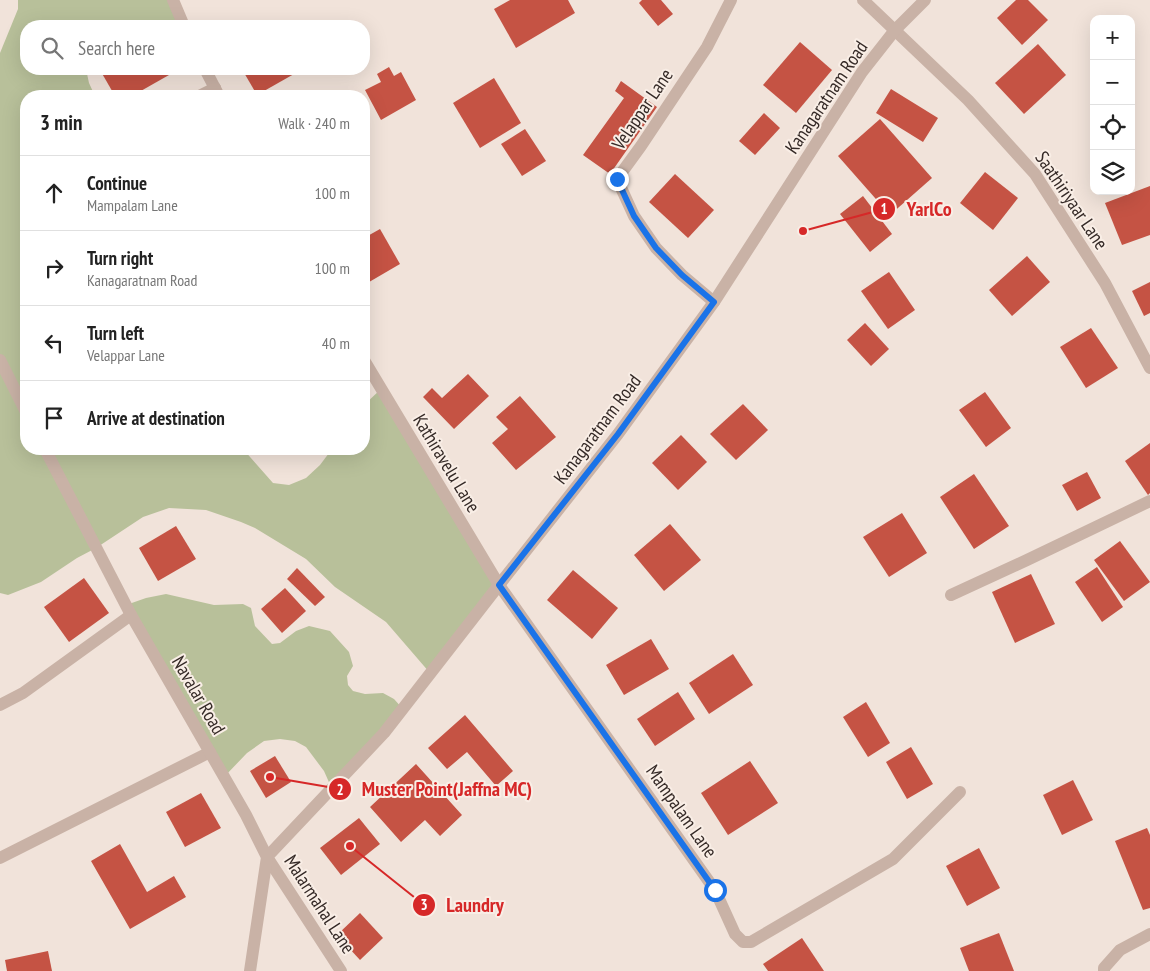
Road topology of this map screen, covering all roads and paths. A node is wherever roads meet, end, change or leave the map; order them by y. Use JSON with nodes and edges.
{"nodes":[{"id":1,"x":173,"y":0,"type":"edge"},
{"id":2,"x":731,"y":0,"type":"edge"},
{"id":3,"x":863,"y":0,"type":"edge"},
{"id":4,"x":925,"y":0,"type":"edge"},
{"id":5,"x":181,"y":20,"type":"edge"},
{"id":6,"x":895,"y":30,"type":"junction"},
{"id":7,"x":208,"y":75,"type":"edge"},
{"id":8,"x":216,"y":90,"type":"edge"},
{"id":9,"x":714,"y":302,"type":"junction"},
{"id":10,"x":0,"y":360,"type":"edge"},
{"id":11,"x":1150,"y":368,"type":"edge"},
{"id":12,"x":370,"y":370,"type":"edge"},
{"id":13,"x":20,"y":400,"type":"edge"},
{"id":14,"x":48,"y":455,"type":"edge"},
{"id":15,"x":1150,"y":501,"type":"edge"},
{"id":16,"x":499,"y":585,"type":"junction"},
{"id":17,"x":951,"y":595,"type":"dead end"},
{"id":18,"x":131,"y":615,"type":"junction"},
{"id":19,"x":0,"y":705,"type":"edge"},
{"id":20,"x":210,"y":752,"type":"junction"},
{"id":21,"x":960,"y":792,"type":"dead end"},
{"id":22,"x":267,"y":857,"type":"junction"},
{"id":23,"x":0,"y":858,"type":"edge"},
{"id":24,"x":1150,"y":934,"type":"edge"},
{"id":25,"x":250,"y":971,"type":"edge"},
{"id":26,"x":341,"y":971,"type":"edge"},
{"id":27,"x":1104,"y":971,"type":"edge"}],
"edges":[{"from":1,"to":5,"type":"street"},
{"from":2,"to":9,"type":"street","name":"Velappar Lane"},
{"from":3,"to":6,"type":"street","name":"Saathiriyaar Lane"},
{"from":4,"to":6,"type":"street","name":"Kanagaratnam Road"},
{"from":6,"to":9,"type":"street","name":"Kanagaratnam Road"},
{"from":6,"to":11,"type":"street","name":"Saathiriyaar Lane"},
{"from":7,"to":8,"type":"street"},
{"from":9,"to":16,"type":"street","name":"Kanagaratnam Road"},
{"from":10,"to":13,"type":"street"},
{"from":12,"to":16,"type":"street","name":"Kathiravelu Lane"},
{"from":14,"to":18,"type":"street","name":"Navalar Road"},
{"from":15,"to":17,"type":"street"},
{"from":16,"to":21,"type":"street","name":"Mampalam Lane"},
{"from":16,"to":22,"type":"street","name":"Kanagaratnam Road"},
{"from":18,"to":19,"type":"street"},
{"from":18,"to":20,"type":"street","name":"Navalar Road"},
{"from":20,"to":22,"type":"street","name":"Navalar Road"},
{"from":20,"to":23,"type":"street"},
{"from":22,"to":25,"type":"street"},
{"from":22,"to":26,"type":"street","name":"Malarmahal Lane"},
{"from":24,"to":27,"type":"street"}]}
